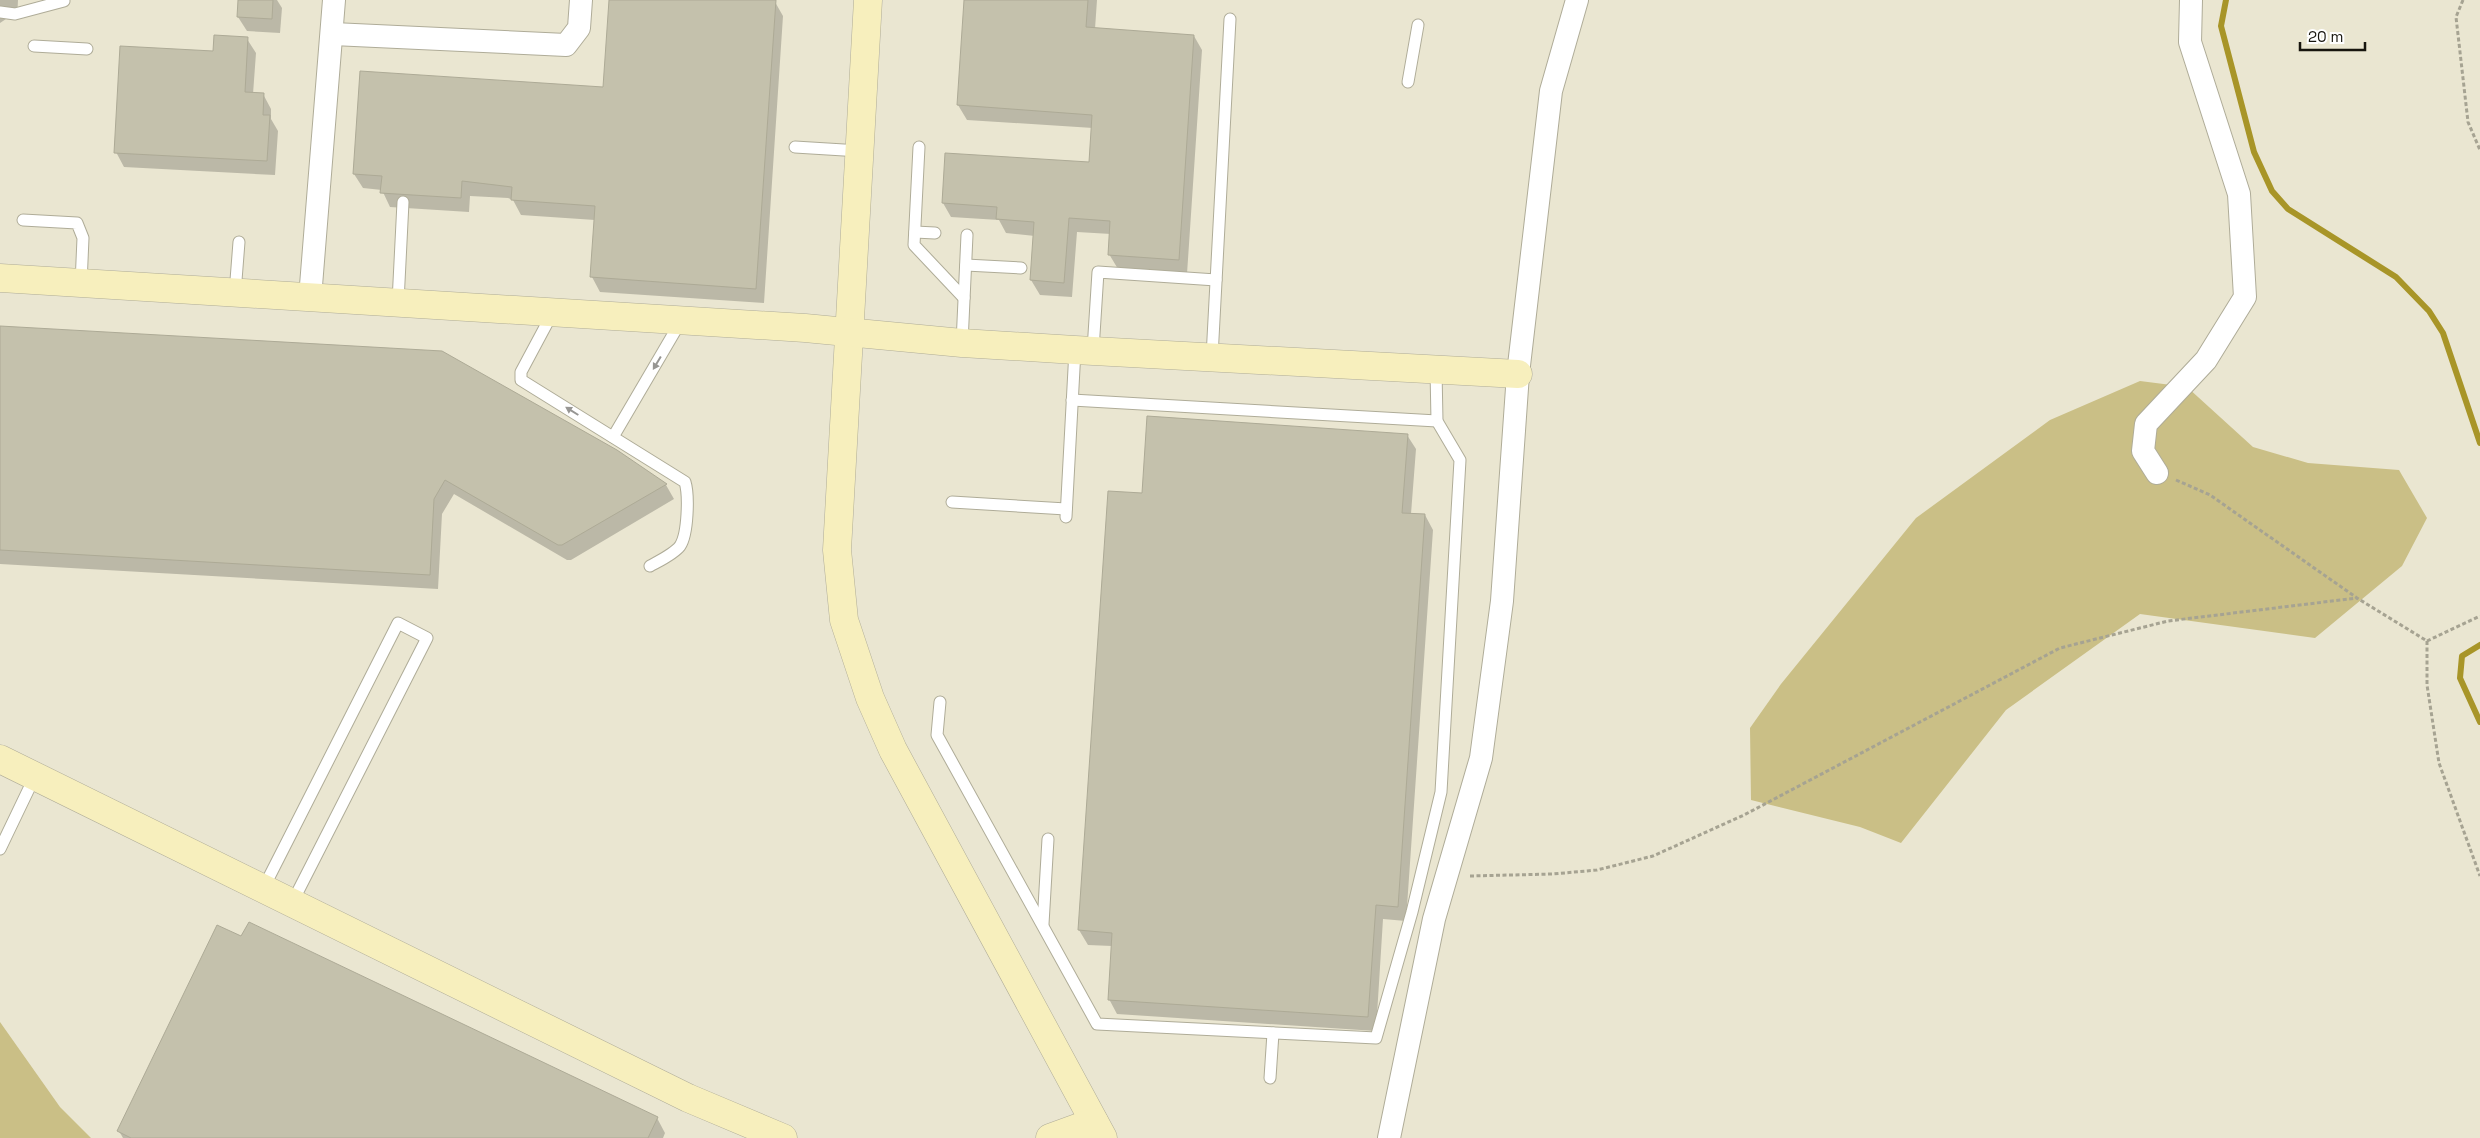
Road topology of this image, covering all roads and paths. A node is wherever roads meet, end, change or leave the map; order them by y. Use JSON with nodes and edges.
{"nodes":[{"id":1,"x":334,"y":0,"type":"edge"},
{"id":2,"x":581,"y":0,"type":"edge"},
{"id":3,"x":868,"y":0,"type":"edge"},
{"id":4,"x":1577,"y":0,"type":"edge"},
{"id":5,"x":2191,"y":0,"type":"edge"},
{"id":6,"x":2463,"y":0,"type":"edge"},
{"id":7,"x":64,"y":1,"type":"edge"},
{"id":8,"x":0,"y":12,"type":"edge"},
{"id":9,"x":1230,"y":19,"type":"dead end"},
{"id":10,"x":1418,"y":26,"type":"dead end"},
{"id":11,"x":333,"y":34,"type":"junction"},
{"id":12,"x":34,"y":46,"type":"dead end"},
{"id":13,"x":87,"y":49,"type":"dead end"},
{"id":14,"x":1408,"y":82,"type":"dead end"},
{"id":15,"x":795,"y":147,"type":"dead end"},
{"id":16,"x":919,"y":147,"type":"dead end"},
{"id":17,"x":2480,"y":150,"type":"edge"},
{"id":18,"x":860,"y":151,"type":"junction"},
{"id":19,"x":404,"y":202,"type":"dead end"},
{"id":20,"x":23,"y":220,"type":"dead end"},
{"id":21,"x":915,"y":232,"type":"junction"},
{"id":22,"x":935,"y":233,"type":"dead end"},
{"id":23,"x":967,"y":235,"type":"dead end"},
{"id":24,"x":239,"y":242,"type":"dead end"},
{"id":25,"x":966,"y":265,"type":"junction"},
{"id":26,"x":1021,"y":268,"type":"dead end"},
{"id":27,"x":0,"y":278,"type":"edge"},
{"id":28,"x":1216,"y":280,"type":"junction"},
{"id":29,"x":81,"y":284,"type":"junction"},
{"id":30,"x":236,"y":293,"type":"junction"},
{"id":31,"x":310,"y":298,"type":"junction"},
{"id":32,"x":964,"y":298,"type":"junction"},
{"id":33,"x":398,"y":304,"type":"junction"},
{"id":34,"x":552,"y":314,"type":"junction"},
{"id":35,"x":682,"y":321,"type":"junction"},
{"id":36,"x":849,"y":332,"type":"junction"},
{"id":37,"x":962,"y":342,"type":"junction"},
{"id":38,"x":1084,"y":350,"type":"junction"},
{"id":39,"x":1212,"y":357,"type":"junction"},
{"id":40,"x":1436,"y":370,"type":"junction"},
{"id":41,"x":1518,"y":374,"type":"junction"},
{"id":42,"x":1072,"y":400,"type":"junction"},
{"id":43,"x":1437,"y":421,"type":"junction"},
{"id":44,"x":613,"y":437,"type":"junction"},
{"id":45,"x":2157,"y":473,"type":"joint"},
{"id":46,"x":952,"y":502,"type":"dead end"},
{"id":47,"x":650,"y":566,"type":"dead end"},
{"id":48,"x":2357,"y":598,"type":"junction"},
{"id":49,"x":2480,"y":616,"type":"edge"},
{"id":50,"x":2427,"y":642,"type":"junction"},
{"id":51,"x":940,"y":702,"type":"dead end"},
{"id":52,"x":0,"y":760,"type":"edge"},
{"id":53,"x":35,"y":776,"type":"junction"},
{"id":54,"x":1048,"y":839,"type":"dead end"},
{"id":55,"x":0,"y":849,"type":"edge"},
{"id":56,"x":1447,"y":876,"type":"junction"},
{"id":57,"x":2480,"y":876,"type":"edge"},
{"id":58,"x":263,"y":889,"type":"junction"},
{"id":59,"x":292,"y":903,"type":"junction"},
{"id":60,"x":1042,"y":925,"type":"junction"},
{"id":61,"x":1273,"y":1033,"type":"junction"},
{"id":62,"x":1270,"y":1078,"type":"dead end"},
{"id":63,"x":1099,"y":1130,"type":"edge"},
{"id":64,"x":783,"y":1138,"type":"edge"},
{"id":65,"x":1050,"y":1138,"type":"edge"},
{"id":66,"x":1389,"y":1138,"type":"edge"}],
"edges":[{"from":1,"to":11,"type":"street"},
{"from":2,"to":11,"type":"street"},
{"from":3,"to":18,"type":"street"},
{"from":4,"to":41,"type":"street"},
{"from":5,"to":45,"type":"street"},
{"from":6,"to":17,"type":"path"},
{"from":7,"to":8,"type":"lane"},
{"from":9,"to":28,"type":"lane"},
{"from":10,"to":14,"type":"lane"},
{"from":11,"to":31,"type":"street"},
{"from":12,"to":13,"type":"lane"},
{"from":15,"to":18,"type":"lane"},
{"from":16,"to":21,"type":"lane"},
{"from":18,"to":36,"type":"street"},
{"from":19,"to":33,"type":"lane"},
{"from":20,"to":29,"type":"lane"},
{"from":21,"to":22,"type":"lane"},
{"from":21,"to":32,"type":"lane"},
{"from":23,"to":25,"type":"lane"},
{"from":24,"to":30,"type":"lane"},
{"from":25,"to":26,"type":"lane"},
{"from":25,"to":32,"type":"lane"},
{"from":27,"to":29,"type":"street"},
{"from":28,"to":38,"type":"lane"},
{"from":28,"to":39,"type":"lane"},
{"from":29,"to":30,"type":"street"},
{"from":30,"to":31,"type":"street"},
{"from":31,"to":33,"type":"street"},
{"from":32,"to":37,"type":"lane"},
{"from":33,"to":34,"type":"street"},
{"from":34,"to":35,"type":"street"},
{"from":44,"to":34,"type":"lane","one_way":true},
{"from":35,"to":36,"type":"street"},
{"from":35,"to":44,"type":"lane","one_way":true},
{"from":36,"to":37,"type":"street"},
{"from":36,"to":63,"type":"street"},
{"from":37,"to":38,"type":"street"},
{"from":38,"to":39,"type":"street"},
{"from":38,"to":42,"type":"lane"},
{"from":39,"to":40,"type":"street"},
{"from":40,"to":41,"type":"street"},
{"from":40,"to":43,"type":"lane"},
{"from":41,"to":56,"type":"street"},
{"from":42,"to":43,"type":"lane"},
{"from":42,"to":46,"type":"lane"},
{"from":43,"to":61,"type":"lane"},
{"from":44,"to":47,"type":"lane"},
{"from":45,"to":48,"type":"path"},
{"from":48,"to":50,"type":"path"},
{"from":48,"to":56,"type":"path"},
{"from":49,"to":50,"type":"path"},
{"from":50,"to":57,"type":"path"},
{"from":51,"to":60,"type":"lane"},
{"from":52,"to":53,"type":"street"},
{"from":53,"to":55,"type":"lane"},
{"from":53,"to":58,"type":"street"},
{"from":54,"to":60,"type":"lane"},
{"from":56,"to":66,"type":"street"},
{"from":58,"to":59,"type":"street"},
{"from":58,"to":59,"type":"lane"},
{"from":59,"to":64,"type":"street"},
{"from":60,"to":61,"type":"lane"},
{"from":61,"to":62,"type":"lane"},
{"from":63,"to":65,"type":"street"}]}
